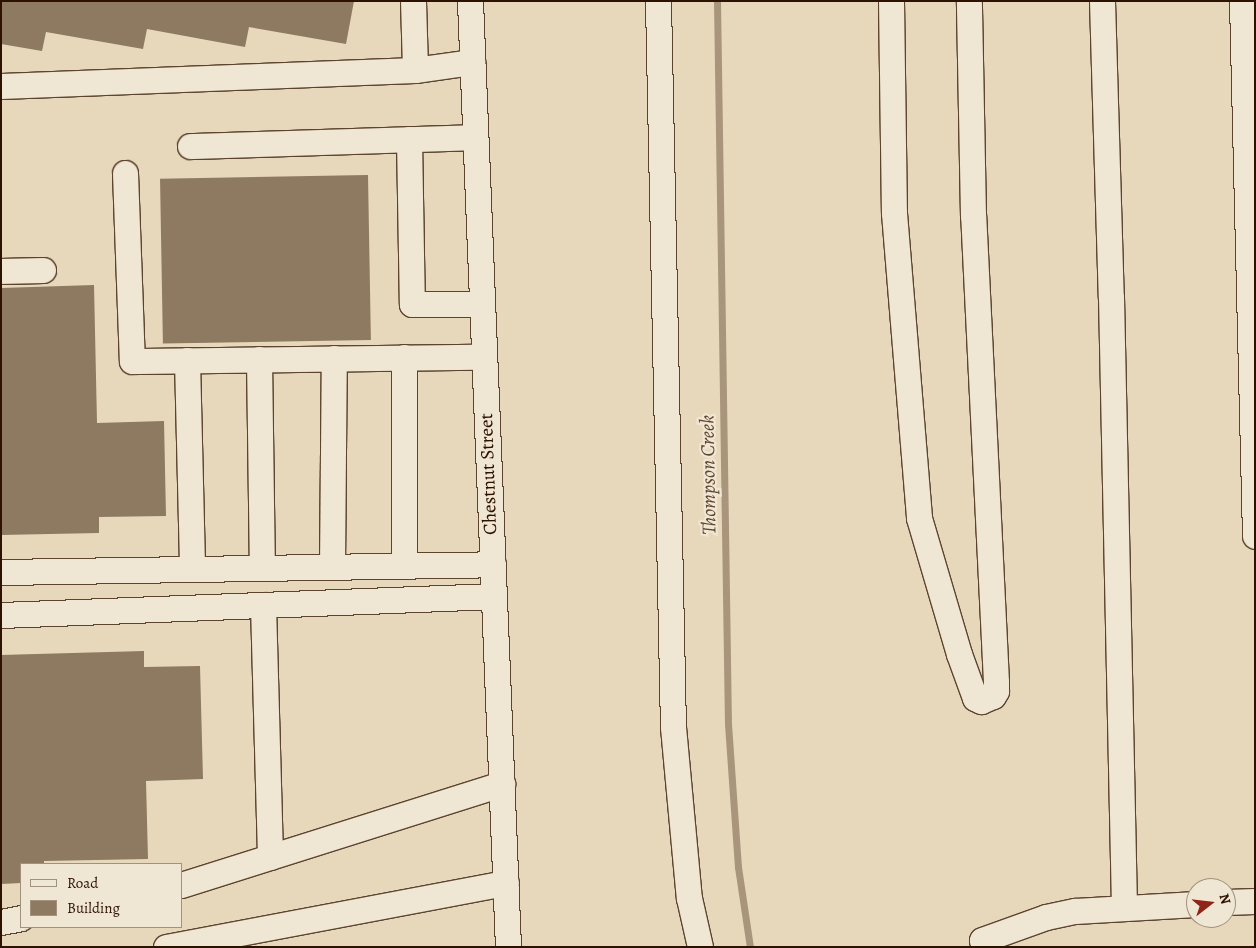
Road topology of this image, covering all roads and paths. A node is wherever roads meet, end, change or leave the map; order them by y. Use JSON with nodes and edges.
{"nodes":[{"id":1,"x":413,"y":1,"type":"edge"},
{"id":2,"x":470,"y":1,"type":"edge"},
{"id":3,"x":658,"y":1,"type":"edge"},
{"id":4,"x":891,"y":1,"type":"edge"},
{"id":5,"x":969,"y":1,"type":"edge"},
{"id":6,"x":1102,"y":1,"type":"edge"},
{"id":7,"x":1242,"y":1,"type":"edge"},
{"id":8,"x":472,"y":62,"type":"junction"},
{"id":9,"x":415,"y":70,"type":"junction"},
{"id":10,"x":1,"y":86,"type":"edge"},
{"id":11,"x":475,"y":137,"type":"junction"},
{"id":12,"x":409,"y":139,"type":"junction"},
{"id":13,"x":190,"y":146,"type":"dead end"},
{"id":14,"x":125,"y":172,"type":"dead end"},
{"id":15,"x":42,"y":270,"type":"dead end"},
{"id":16,"x":1,"y":271,"type":"edge"},
{"id":17,"x":482,"y":304,"type":"junction"},
{"id":18,"x":404,"y":357,"type":"junction"},
{"id":19,"x":484,"y":357,"type":"junction"},
{"id":20,"x":334,"y":358,"type":"junction"},
{"id":21,"x":258,"y":359,"type":"junction"},
{"id":22,"x":187,"y":360,"type":"junction"},
{"id":23,"x":1255,"y":536,"type":"edge"},
{"id":24,"x":493,"y":564,"type":"junction"},
{"id":25,"x":404,"y":566,"type":"junction"},
{"id":26,"x":332,"y":567,"type":"junction"},
{"id":27,"x":262,"y":568,"type":"junction"},
{"id":28,"x":192,"y":570,"type":"junction"},
{"id":29,"x":1,"y":572,"type":"edge"},
{"id":30,"x":494,"y":596,"type":"junction"},
{"id":31,"x":263,"y":605,"type":"junction"},
{"id":32,"x":1,"y":615,"type":"edge"},
{"id":33,"x":502,"y":784,"type":"junction"},
{"id":34,"x":270,"y":857,"type":"junction"},
{"id":35,"x":506,"y":883,"type":"junction"},
{"id":36,"x":182,"y":885,"type":"edge"},
{"id":37,"x":1255,"y":901,"type":"edge"},
{"id":38,"x":1236,"y":902,"type":"edge"},
{"id":39,"x":1186,"y":905,"type":"edge"},
{"id":40,"x":1124,"y":908,"type":"junction"},
{"id":41,"x":20,"y":918,"type":"edge"},
{"id":42,"x":1,"y":922,"type":"edge"},
{"id":43,"x":979,"y":945,"type":"edge"},
{"id":44,"x":166,"y":947,"type":"edge"},
{"id":45,"x":508,"y":947,"type":"edge"},
{"id":46,"x":700,"y":947,"type":"edge"}],
"edges":[{"from":1,"to":9,"type":"street"},
{"from":2,"to":8,"type":"street","name":"Chestnut Street"},
{"from":3,"to":46,"type":"street"},
{"from":4,"to":5,"type":"street"},
{"from":6,"to":40,"type":"street"},
{"from":7,"to":23,"type":"street"},
{"from":8,"to":9,"type":"street"},
{"from":8,"to":11,"type":"street","name":"Chestnut Street"},
{"from":9,"to":10,"type":"street"},
{"from":11,"to":12,"type":"street"},
{"from":11,"to":17,"type":"street","name":"Chestnut Street"},
{"from":12,"to":13,"type":"street"},
{"from":12,"to":17,"type":"street"},
{"from":14,"to":22,"type":"street"},
{"from":15,"to":16,"type":"street"},
{"from":17,"to":19,"type":"street","name":"Chestnut Street"},
{"from":18,"to":19,"type":"street"},
{"from":18,"to":20,"type":"street"},
{"from":18,"to":25,"type":"street"},
{"from":19,"to":24,"type":"street","name":"Chestnut Street"},
{"from":20,"to":21,"type":"street"},
{"from":20,"to":26,"type":"street"},
{"from":21,"to":22,"type":"street"},
{"from":21,"to":27,"type":"street"},
{"from":22,"to":28,"type":"street"},
{"from":24,"to":25,"type":"street"},
{"from":24,"to":30,"type":"street","name":"Chestnut Street"},
{"from":25,"to":26,"type":"street"},
{"from":26,"to":27,"type":"street"},
{"from":27,"to":28,"type":"street"},
{"from":28,"to":29,"type":"street"},
{"from":30,"to":31,"type":"street"},
{"from":30,"to":33,"type":"street","name":"Chestnut Street"},
{"from":31,"to":32,"type":"street"},
{"from":31,"to":34,"type":"street"},
{"from":33,"to":34,"type":"street"},
{"from":33,"to":35,"type":"street","name":"Chestnut Street"},
{"from":34,"to":36,"type":"street"},
{"from":35,"to":44,"type":"street"},
{"from":35,"to":45,"type":"street","name":"Chestnut Street"},
{"from":37,"to":38,"type":"street"},
{"from":39,"to":40,"type":"street"},
{"from":40,"to":43,"type":"street"},
{"from":41,"to":42,"type":"street"}]}
